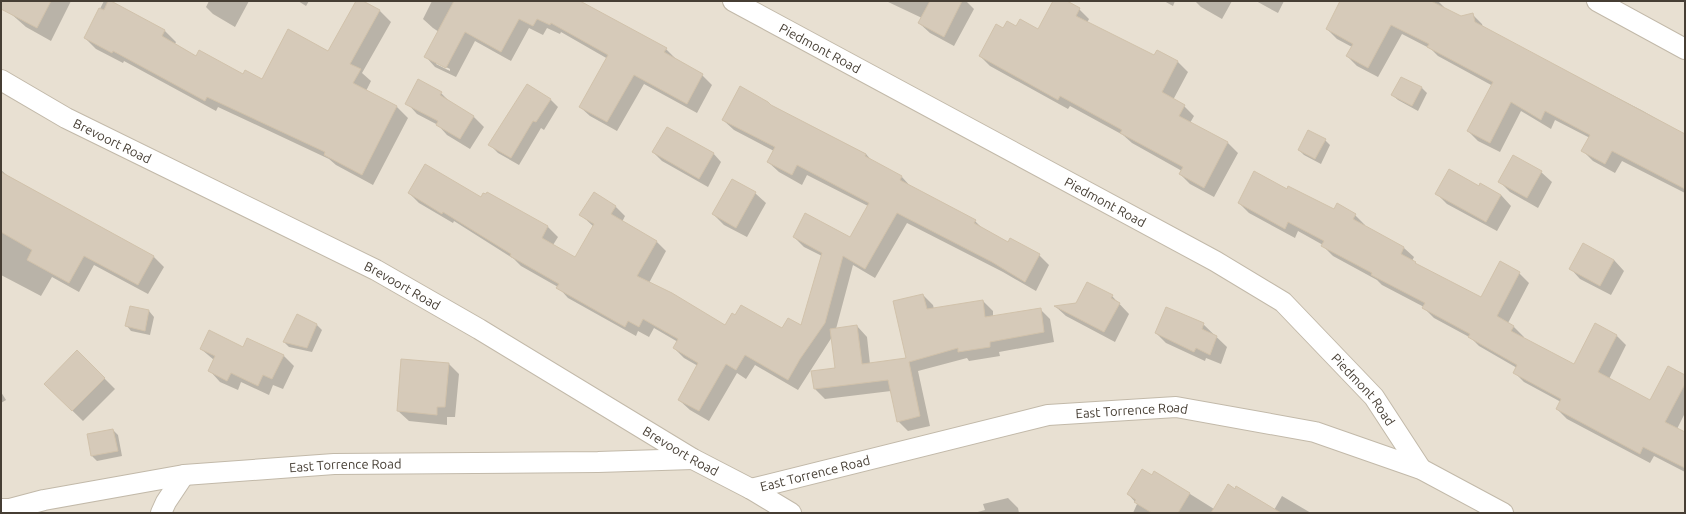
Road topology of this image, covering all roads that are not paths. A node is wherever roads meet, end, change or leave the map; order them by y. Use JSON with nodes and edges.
{"nodes":[{"id":1,"x":733,"y":1,"type":"edge"},
{"id":2,"x":1597,"y":1,"type":"edge"},
{"id":3,"x":1685,"y":49,"type":"edge"},
{"id":4,"x":1,"y":80,"type":"edge"},
{"id":5,"x":693,"y":459,"type":"junction"},
{"id":6,"x":1421,"y":469,"type":"junction"},
{"id":7,"x":184,"y":475,"type":"junction"},
{"id":8,"x":751,"y":489,"type":"junction"},
{"id":9,"x":44,"y":500,"type":"junction"},
{"id":10,"x":1,"y":510,"type":"edge"},
{"id":11,"x":28,"y":513,"type":"edge"},
{"id":12,"x":161,"y":513,"type":"edge"},
{"id":13,"x":791,"y":513,"type":"edge"},
{"id":14,"x":1503,"y":513,"type":"edge"}],
"edges":[{"from":1,"to":6,"type":"street","name":"Piedmont Road"},
{"from":2,"to":3,"type":"street"},
{"from":4,"to":5,"type":"street","name":"Brevoort Road"},
{"from":5,"to":7,"type":"street","name":"East Torrence Road"},
{"from":5,"to":8,"type":"street","name":"Brevoort Road"},
{"from":6,"to":8,"type":"street","name":"East Torrence Road"},
{"from":6,"to":14,"type":"street","name":"East Torrence Road"},
{"from":7,"to":9,"type":"street","name":"East Torrence Road"},
{"from":7,"to":12,"type":"street"},
{"from":8,"to":13,"type":"street","name":"Brevoort Road"},
{"from":9,"to":10,"type":"street","name":"East Torrence Road"},
{"from":9,"to":11,"type":"street"}]}
